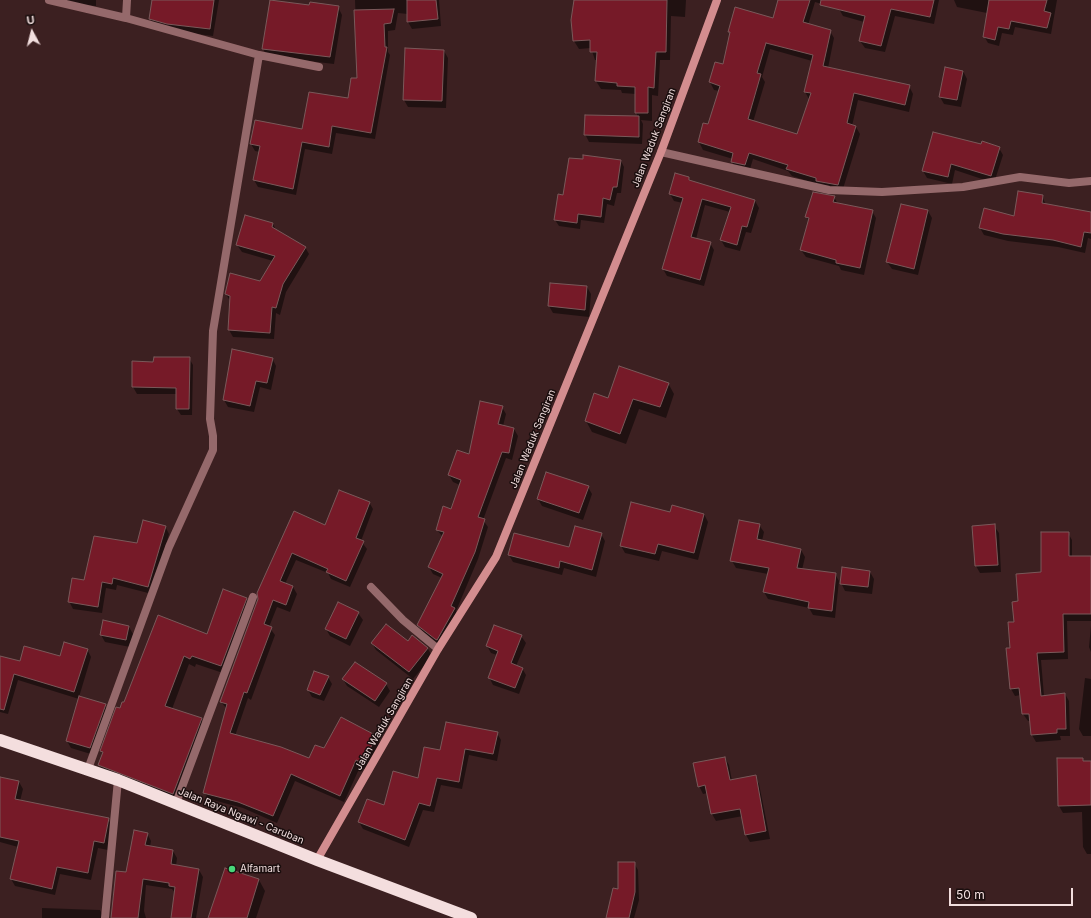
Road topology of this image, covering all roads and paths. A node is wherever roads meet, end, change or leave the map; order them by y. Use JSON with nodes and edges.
{"nodes":[{"id":1,"x":49,"y":0,"type":"edge"},
{"id":2,"x":127,"y":0,"type":"edge"},
{"id":3,"x":717,"y":0,"type":"edge"},
{"id":4,"x":126,"y":18,"type":"junction"},
{"id":5,"x":258,"y":55,"type":"junction"},
{"id":6,"x":320,"y":66,"type":"dead end"},
{"id":7,"x":661,"y":152,"type":"junction"},
{"id":8,"x":1091,"y":181,"type":"edge"},
{"id":9,"x":371,"y":587,"type":"dead end"},
{"id":10,"x":253,"y":597,"type":"dead end"},
{"id":11,"x":438,"y":649,"type":"junction"},
{"id":12,"x":0,"y":740,"type":"edge"},
{"id":13,"x":88,"y":769,"type":"junction"},
{"id":14,"x":118,"y":780,"type":"junction"},
{"id":15,"x":176,"y":803,"type":"junction"},
{"id":16,"x":317,"y":860,"type":"junction"},
{"id":17,"x":105,"y":918,"type":"edge"},
{"id":18,"x":471,"y":918,"type":"edge"}],
"edges":[{"from":1,"to":4,"type":"street"},
{"from":2,"to":4,"type":"street"},
{"from":3,"to":7,"type":"street","name":"Jalan Waduk Sangiran"},
{"from":4,"to":5,"type":"street"},
{"from":5,"to":6,"type":"street"},
{"from":5,"to":13,"type":"street"},
{"from":7,"to":8,"type":"street"},
{"from":7,"to":11,"type":"street","name":"Jalan Waduk Sangiran"},
{"from":9,"to":11,"type":"street"},
{"from":10,"to":15,"type":"street"},
{"from":11,"to":16,"type":"street","name":"Jalan Waduk Sangiran"},
{"from":12,"to":13,"type":"highway","name":"Jalan Raya Ngawi - Caruban"},
{"from":13,"to":14,"type":"highway","name":"Jalan Raya Ngawi - Caruban"},
{"from":14,"to":15,"type":"highway","name":"Jalan Raya Ngawi - Caruban"},
{"from":14,"to":17,"type":"street"},
{"from":15,"to":16,"type":"highway","name":"Jalan Raya Ngawi - Caruban"},
{"from":16,"to":18,"type":"highway","name":"Jalan Raya Ngawi - Caruban"}]}
